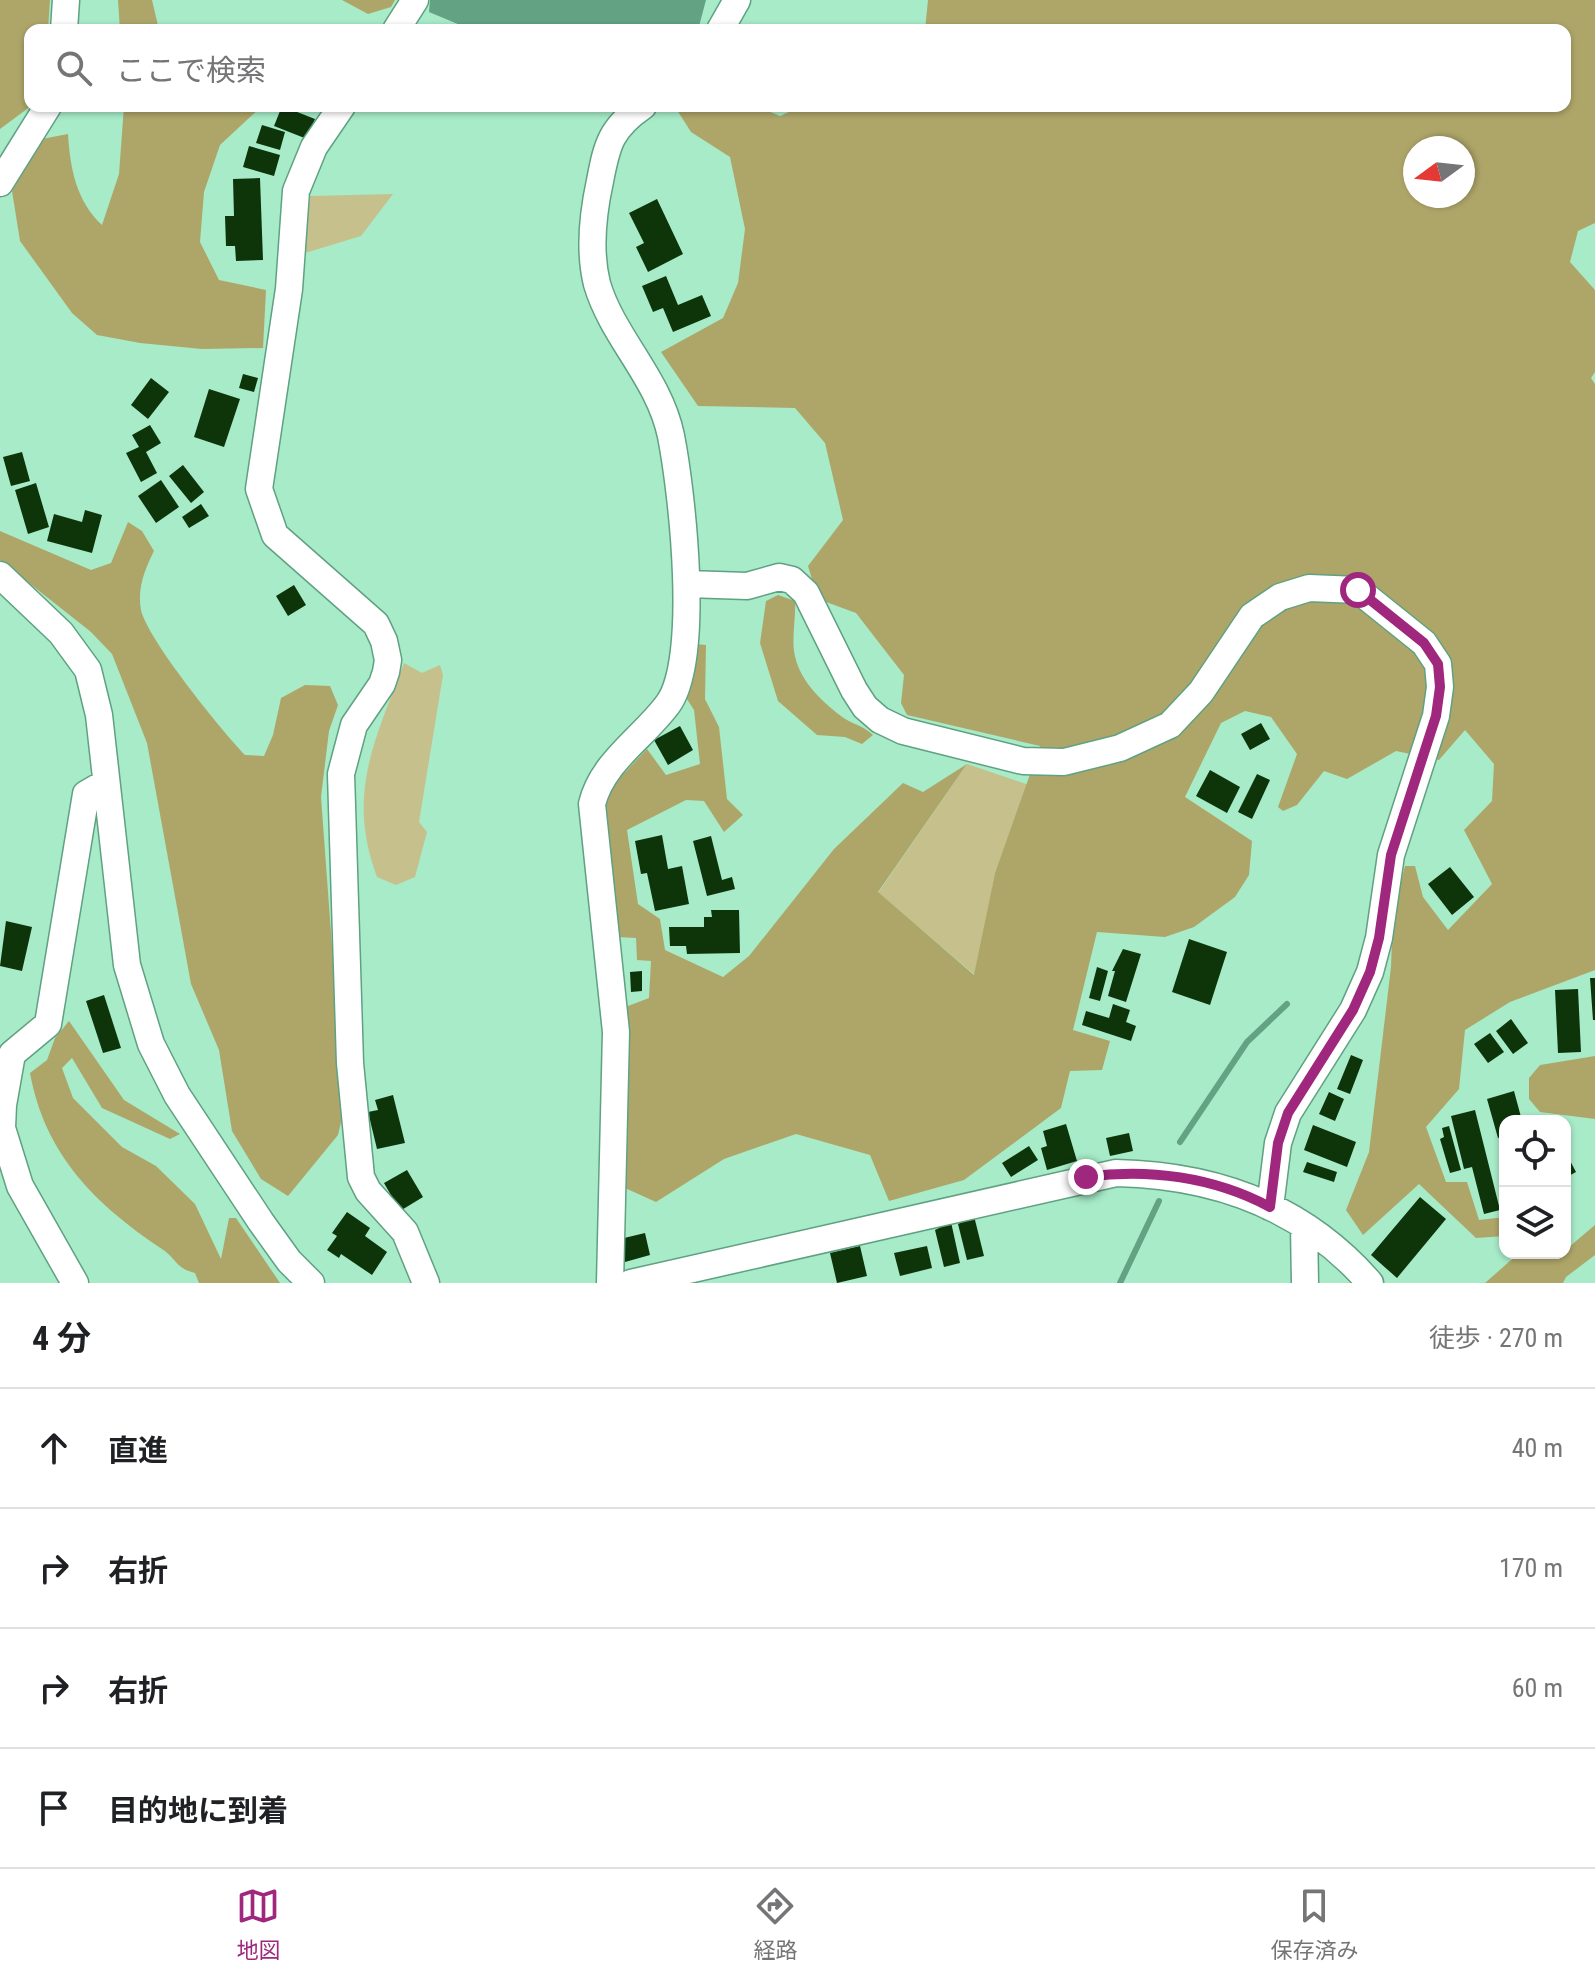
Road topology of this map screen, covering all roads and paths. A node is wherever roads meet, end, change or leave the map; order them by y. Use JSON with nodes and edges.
{"nodes":[{"id":1,"x":66,"y":0,"type":"edge"},
{"id":2,"x":415,"y":0,"type":"edge"},
{"id":3,"x":737,"y":0,"type":"edge"},
{"id":4,"x":64,"y":24,"type":"edge"},
{"id":5,"x":400,"y":24,"type":"edge"},
{"id":6,"x":723,"y":24,"type":"edge"},
{"id":7,"x":44,"y":112,"type":"edge"},
{"id":8,"x":338,"y":112,"type":"edge"},
{"id":9,"x":636,"y":112,"type":"edge"},
{"id":10,"x":0,"y":183,"type":"edge"},
{"id":11,"x":0,"y":575,"type":"edge"},
{"id":12,"x":687,"y":584,"type":"junction"},
{"id":13,"x":105,"y":783,"type":"junction"},
{"id":14,"x":1270,"y":1207,"type":"junction"},
{"id":15,"x":1304,"y":1226,"type":"junction"},
{"id":16,"x":75,"y":1283,"type":"edge"},
{"id":17,"x":311,"y":1283,"type":"edge"},
{"id":18,"x":426,"y":1283,"type":"edge"},
{"id":19,"x":610,"y":1283,"type":"edge"},
{"id":20,"x":631,"y":1283,"type":"edge"},
{"id":21,"x":1305,"y":1283,"type":"edge"},
{"id":22,"x":1370,"y":1283,"type":"edge"}],
"edges":[{"from":1,"to":4,"type":"street"},
{"from":2,"to":5,"type":"street"},
{"from":3,"to":6,"type":"street"},
{"from":7,"to":10,"type":"street"},
{"from":8,"to":18,"type":"street"},
{"from":9,"to":12,"type":"street"},
{"from":11,"to":13,"type":"street"},
{"from":12,"to":14,"type":"street"},
{"from":12,"to":19,"type":"street"},
{"from":13,"to":16,"type":"street"},
{"from":13,"to":17,"type":"street"},
{"from":14,"to":15,"type":"street"},
{"from":14,"to":20,"type":"street"},
{"from":15,"to":21,"type":"street"},
{"from":15,"to":22,"type":"street"}]}
